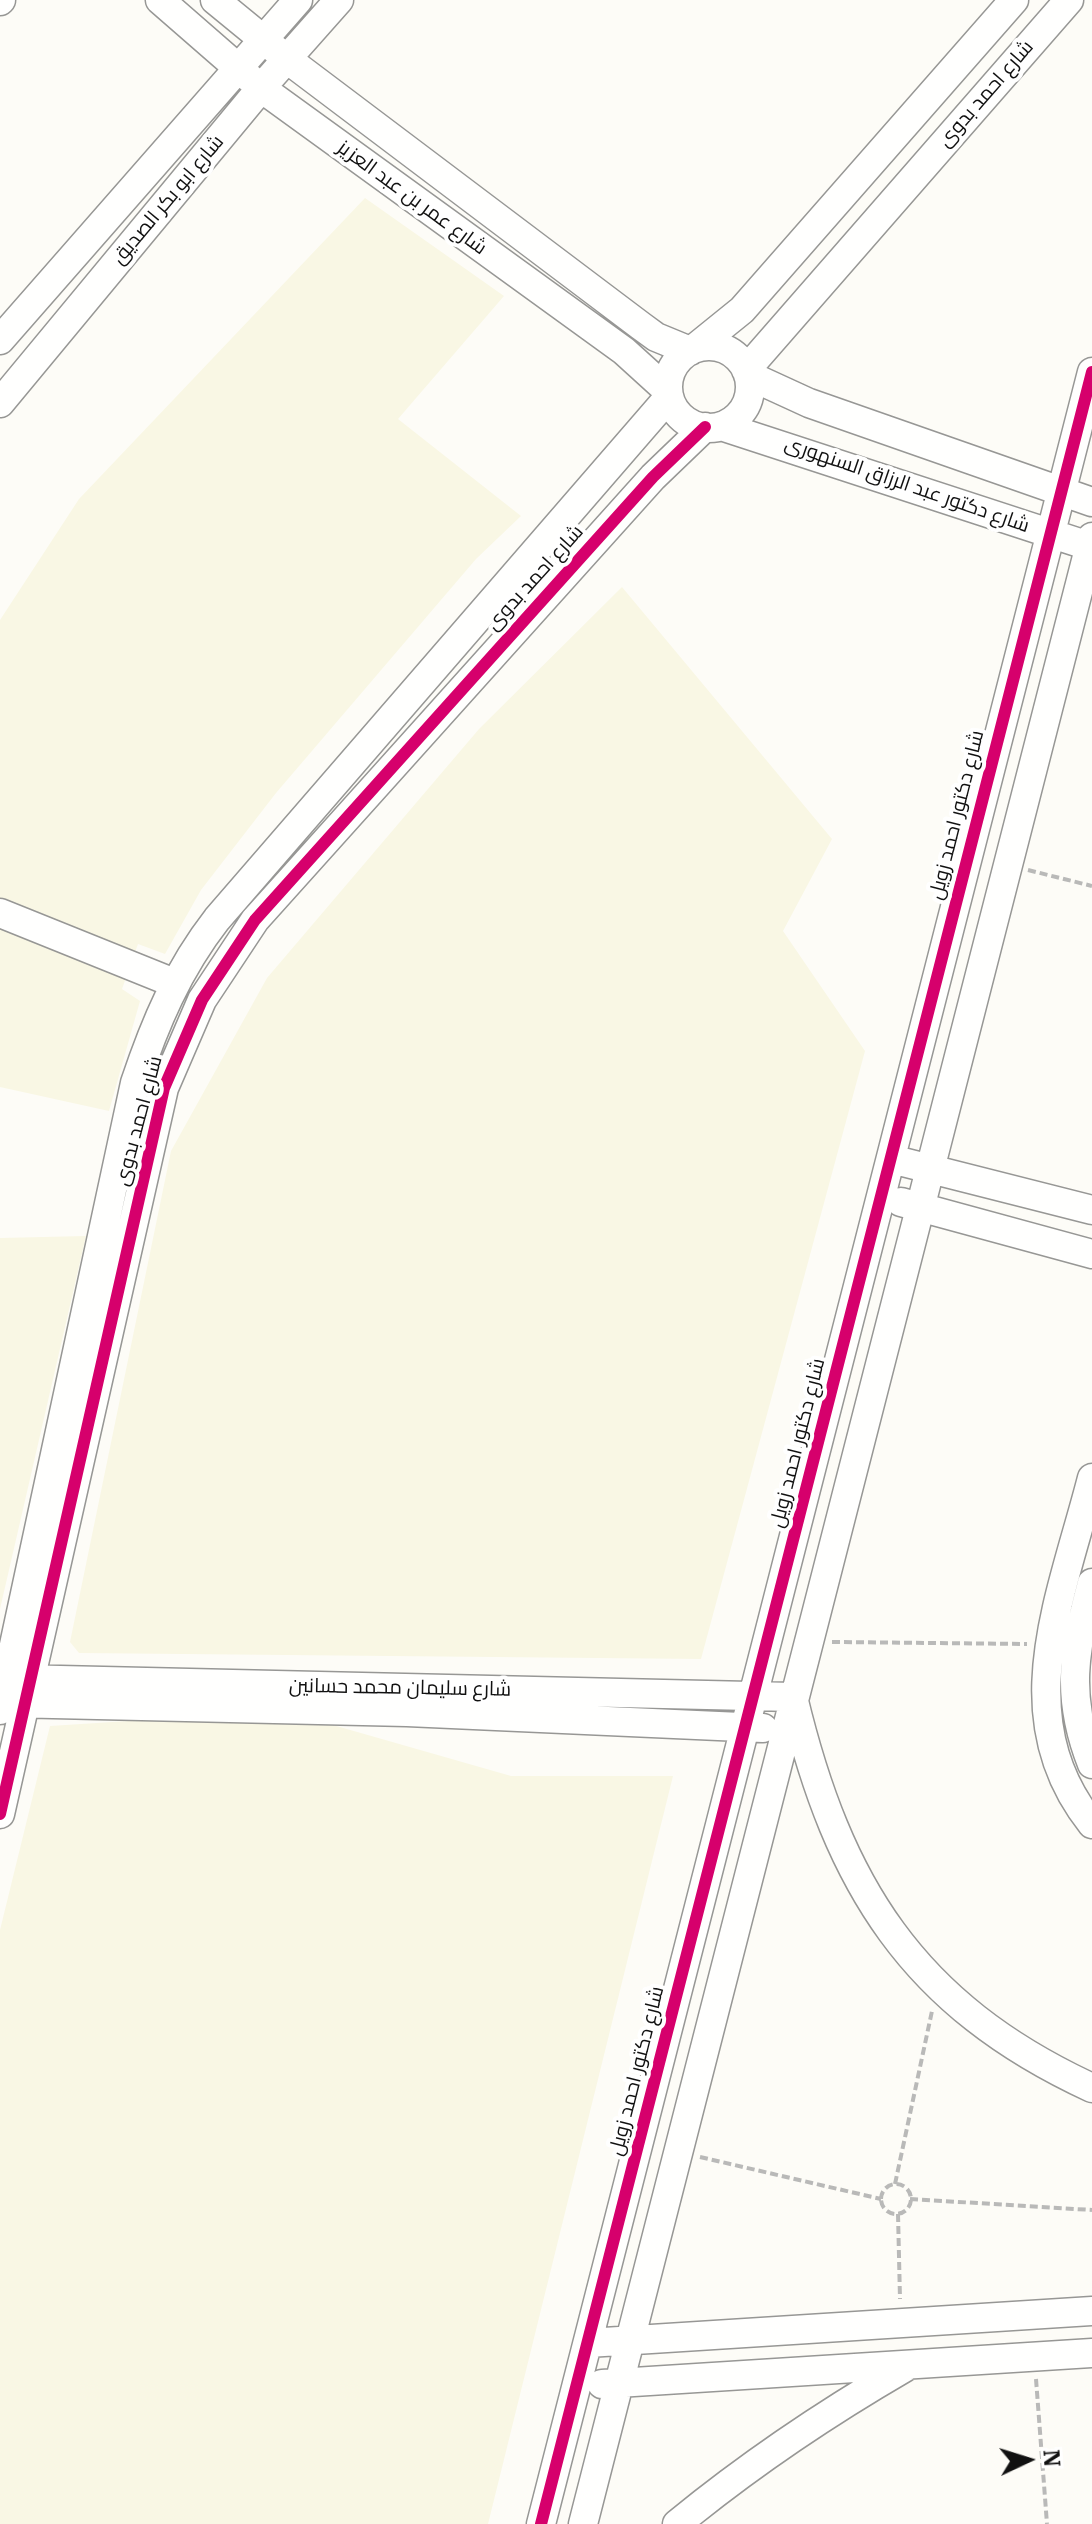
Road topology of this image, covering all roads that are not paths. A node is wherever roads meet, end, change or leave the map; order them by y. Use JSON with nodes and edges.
{"nodes":[{"id":1,"x":160,"y":0,"type":"edge"},
{"id":2,"x":215,"y":0,"type":"edge"},
{"id":3,"x":298,"y":0,"type":"edge"},
{"id":4,"x":339,"y":0,"type":"edge"},
{"id":5,"x":1014,"y":0,"type":"edge"},
{"id":6,"x":1069,"y":0,"type":"edge"},
{"id":7,"x":263,"y":40,"type":"junction"},
{"id":8,"x":287,"y":59,"type":"junction"},
{"id":9,"x":238,"y":69,"type":"junction"},
{"id":10,"x":261,"y":88,"type":"junction"},
{"id":11,"x":0,"y":340,"type":"edge"},
{"id":12,"x":692,"y":350,"type":"junction"},
{"id":13,"x":1092,"y":372,"type":"edge"},
{"id":14,"x":747,"y":373,"type":"junction"},
{"id":15,"x":669,"y":394,"type":"junction"},
{"id":16,"x":0,"y":403,"type":"edge"},
{"id":17,"x":713,"y":427,"type":"junction"},
{"id":18,"x":1060,"y":493,"type":"junction"},
{"id":19,"x":1092,"y":502,"type":"edge"},
{"id":20,"x":1050,"y":533,"type":"junction"},
{"id":21,"x":1091,"y":543,"type":"edge"},
{"id":22,"x":0,"y":913,"type":"edge"},
{"id":23,"x":174,"y":983,"type":"junction"},
{"id":24,"x":891,"y":1159,"type":"junction"},
{"id":25,"x":929,"y":1168,"type":"junction"},
{"id":26,"x":881,"y":1197,"type":"junction"},
{"id":27,"x":919,"y":1207,"type":"junction"},
{"id":28,"x":1092,"y":1210,"type":"edge"},
{"id":29,"x":1092,"y":1254,"type":"edge"},
{"id":30,"x":1092,"y":1478,"type":"edge"},
{"id":31,"x":1092,"y":1583,"type":"edge"},
{"id":32,"x":1078,"y":1613,"type":"edge"},
{"id":33,"x":1073,"y":1642,"type":"edge"},
{"id":34,"x":10,"y":1694,"type":"edge"},
{"id":35,"x":755,"y":1697,"type":"junction"},
{"id":36,"x":793,"y":1697,"type":"junction"},
{"id":37,"x":746,"y":1727,"type":"junction"},
{"id":38,"x":785,"y":1729,"type":"junction"},
{"id":39,"x":1092,"y":1764,"type":"edge"},
{"id":40,"x":0,"y":1814,"type":"edge"},
{"id":41,"x":1092,"y":1824,"type":"edge"},
{"id":42,"x":1092,"y":2088,"type":"edge"},
{"id":43,"x":1092,"y":2311,"type":"edge"},
{"id":44,"x":630,"y":2340,"type":"junction"},
{"id":45,"x":588,"y":2343,"type":"junction"},
{"id":46,"x":1092,"y":2353,"type":"edge"},
{"id":47,"x":910,"y":2365,"type":"junction"},
{"id":48,"x":619,"y":2383,"type":"junction"},
{"id":49,"x":577,"y":2386,"type":"junction"},
{"id":50,"x":541,"y":2524,"type":"edge"},
{"id":51,"x":583,"y":2524,"type":"edge"},
{"id":52,"x":677,"y":2524,"type":"edge"}],
"edges":[{"from":1,"to":9,"type":"street","name":"شارع عمر بن عبد العزيز"},
{"from":2,"to":7,"type":"street","name":"شارع عمر بن عبد العزيز"},
{"from":3,"to":7,"type":"street","name":"شارع ابو بكر الصديق"},
{"from":4,"to":8,"type":"street","name":"شارع ابو بكر الصديق"},
{"from":5,"to":12,"type":"street","name":"شارع احمد بدوى"},
{"from":6,"to":14,"type":"street","name":"شارع احمد بدوى"},
{"from":7,"to":8,"type":"street","name":"شارع عمر بن عبد العزيز"},
{"from":7,"to":9,"type":"street","name":"شارع ابو بكر الصديق"},
{"from":8,"to":10,"type":"street","name":"شارع ابو بكر الصديق"},
{"from":8,"to":12,"type":"street","name":"شارع عمر بن عبد العزيز"},
{"from":9,"to":10,"type":"street","name":"شارع عمر بن عبد العزيز"},
{"from":9,"to":11,"type":"street","name":"شارع ابو بكر الصديق"},
{"from":10,"to":15,"type":"street","name":"شارع عمر بن عبد العزيز"},
{"from":10,"to":16,"type":"street","name":"شارع ابو بكر الصديق"},
{"from":12,"to":14,"type":"street"},
{"from":12,"to":15,"type":"street"},
{"from":13,"to":18,"type":"street","name":"شارع دكتور احمد زويل"},
{"from":14,"to":17,"type":"street"},
{"from":14,"to":18,"type":"street"},
{"from":15,"to":17,"type":"street"},
{"from":15,"to":23,"type":"street","name":"شارع احمد بدوى"},
{"from":17,"to":20,"type":"street","name":"شارع دكتور عبد الرزاق السنهورى"},
{"from":17,"to":34,"type":"street","name":"شارع احمد بدوى"},
{"from":18,"to":19,"type":"street"},
{"from":18,"to":20,"type":"street","name":"شارع دكتور احمد زويل"},
{"from":20,"to":21,"type":"street","name":"شارع دكتور عبد الرزاق السنهورى"},
{"from":20,"to":24,"type":"street","name":"شارع دكتور احمد زويل"},
{"from":21,"to":25,"type":"street"},
{"from":22,"to":23,"type":"street"},
{"from":23,"to":34,"type":"street","name":"شارع احمد بدوى"},
{"from":24,"to":25,"type":"street"},
{"from":24,"to":26,"type":"street","name":"شارع دكتور احمد زويل"},
{"from":25,"to":27,"type":"street"},
{"from":25,"to":28,"type":"street"},
{"from":26,"to":27,"type":"street"},
{"from":26,"to":35,"type":"street","name":"شارع دكتور احمد زويل"},
{"from":27,"to":29,"type":"street"},
{"from":27,"to":36,"type":"street"},
{"from":30,"to":32,"type":"street"},
{"from":31,"to":32,"type":"street"},
{"from":32,"to":33,"type":"street"},
{"from":33,"to":39,"type":"street"},
{"from":33,"to":41,"type":"street"},
{"from":34,"to":35,"type":"street","name":"شارع سليمان محمد حسانين"},
{"from":34,"to":37,"type":"street","name":"شارع سليمان محمد حسانين"},
{"from":34,"to":40,"type":"street","name":"شارع احمد بدوى"},
{"from":35,"to":36,"type":"street","name":"شارع سليمان محمد حسانين"},
{"from":35,"to":37,"type":"street","name":"شارع دكتور احمد زويل"},
{"from":36,"to":38,"type":"street"},
{"from":36,"to":42,"type":"street"},
{"from":37,"to":38,"type":"street","name":"شارع سليمان محمد حسانين"},
{"from":37,"to":45,"type":"street","name":"شارع دكتور احمد زويل"},
{"from":38,"to":44,"type":"street"},
{"from":43,"to":44,"type":"street"},
{"from":44,"to":45,"type":"street"},
{"from":44,"to":48,"type":"street"},
{"from":45,"to":49,"type":"street","name":"شارع دكتور احمد زويل"},
{"from":46,"to":47,"type":"street"},
{"from":47,"to":48,"type":"street"},
{"from":47,"to":52,"type":"street"},
{"from":48,"to":49,"type":"street"},
{"from":48,"to":51,"type":"street"},
{"from":49,"to":50,"type":"street","name":"شارع دكتور احمد زويل"}]}
